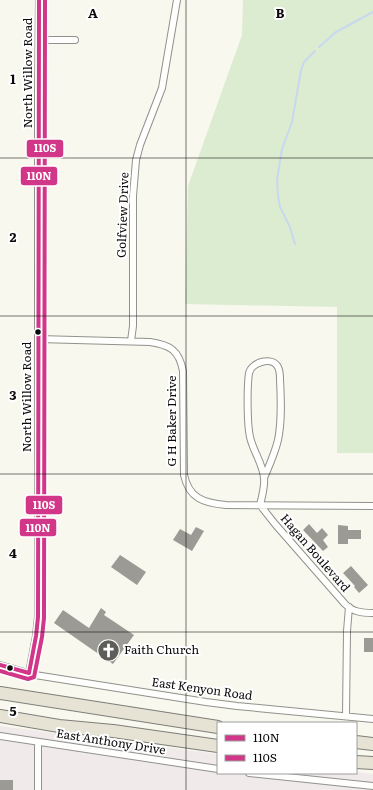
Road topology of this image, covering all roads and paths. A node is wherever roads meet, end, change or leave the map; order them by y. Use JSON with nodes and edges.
{"nodes":[{"id":1,"x":40,"y":0,"type":"edge"},
{"id":2,"x":177,"y":0,"type":"edge"},
{"id":3,"x":39,"y":40,"type":"junction"},
{"id":4,"x":75,"y":40,"type":"dead end"},
{"id":5,"x":38,"y":339,"type":"junction"},
{"id":6,"x":131,"y":341,"type":"junction"},
{"id":7,"x":264,"y":478,"type":"junction"},
{"id":8,"x":260,"y":505,"type":"junction"},
{"id":9,"x":373,"y":506,"type":"edge"},
{"id":10,"x":349,"y":607,"type":"junction"},
{"id":11,"x":373,"y":613,"type":"edge"},
{"id":12,"x":0,"y":665,"type":"edge"},
{"id":13,"x":29,"y":673,"type":"junction"},
{"id":14,"x":0,"y":686,"type":"edge"},
{"id":15,"x":0,"y":693,"type":"edge"},
{"id":16,"x":54,"y":702,"type":"junction"},
{"id":17,"x":0,"y":709,"type":"edge"},
{"id":18,"x":0,"y":716,"type":"edge"},
{"id":19,"x":346,"y":716,"type":"junction"},
{"id":20,"x":373,"y":719,"type":"edge"},
{"id":21,"x":217,"y":727,"type":"edge"},
{"id":22,"x":113,"y":731,"type":"junction"},
{"id":23,"x":0,"y":736,"type":"edge"},
{"id":24,"x":357,"y":742,"type":"edge"},
{"id":25,"x":38,"y":743,"type":"junction"},
{"id":26,"x":373,"y":744,"type":"edge"},
{"id":27,"x":217,"y":746,"type":"edge"},
{"id":28,"x":357,"y":762,"type":"edge"},
{"id":29,"x":373,"y":763,"type":"edge"},
{"id":30,"x":217,"y":769,"type":"edge"},
{"id":31,"x":259,"y":774,"type":"edge"},
{"id":32,"x":373,"y":786,"type":"edge"},
{"id":33,"x":38,"y":790,"type":"edge"}],
"edges":[{"from":1,"to":3,"type":"street","name":"North Willow Road"},
{"from":2,"to":6,"type":"street","name":"Golfview Drive"},
{"from":3,"to":4,"type":"street"},
{"from":3,"to":5,"type":"street","name":"North Willow Road"},
{"from":5,"to":6,"type":"street","name":"G H Baker Drive"},
{"from":5,"to":13,"type":"street","name":"North Willow Road"},
{"from":6,"to":8,"type":"street","name":"G H Baker Drive"},
{"from":7,"to":7,"type":"street"},
{"from":7,"to":8,"type":"street"},
{"from":8,"to":9,"type":"street","name":"G H Baker Drive"},
{"from":8,"to":10,"type":"street","name":"Hagan Boulevard"},
{"from":10,"to":11,"type":"street"},
{"from":10,"to":19,"type":"street","name":"Hagan Boulevard"},
{"from":12,"to":13,"type":"street","name":"East Kenyon Road"},
{"from":13,"to":19,"type":"street","name":"East Kenyon Road"},
{"from":14,"to":16,"type":"highway"},
{"from":15,"to":16,"type":"highway"},
{"from":16,"to":21,"type":"highway"},
{"from":17,"to":22,"type":"highway"},
{"from":18,"to":22,"type":"highway"},
{"from":19,"to":20,"type":"street","name":"East Kenyon Road"},
{"from":22,"to":27,"type":"highway"},
{"from":23,"to":25,"type":"street","name":"East Anthony Drive"},
{"from":24,"to":26,"type":"highway"},
{"from":25,"to":30,"type":"street","name":"East Anthony Drive"},
{"from":25,"to":33,"type":"street"},
{"from":28,"to":29,"type":"highway"},
{"from":31,"to":32,"type":"street"}]}
